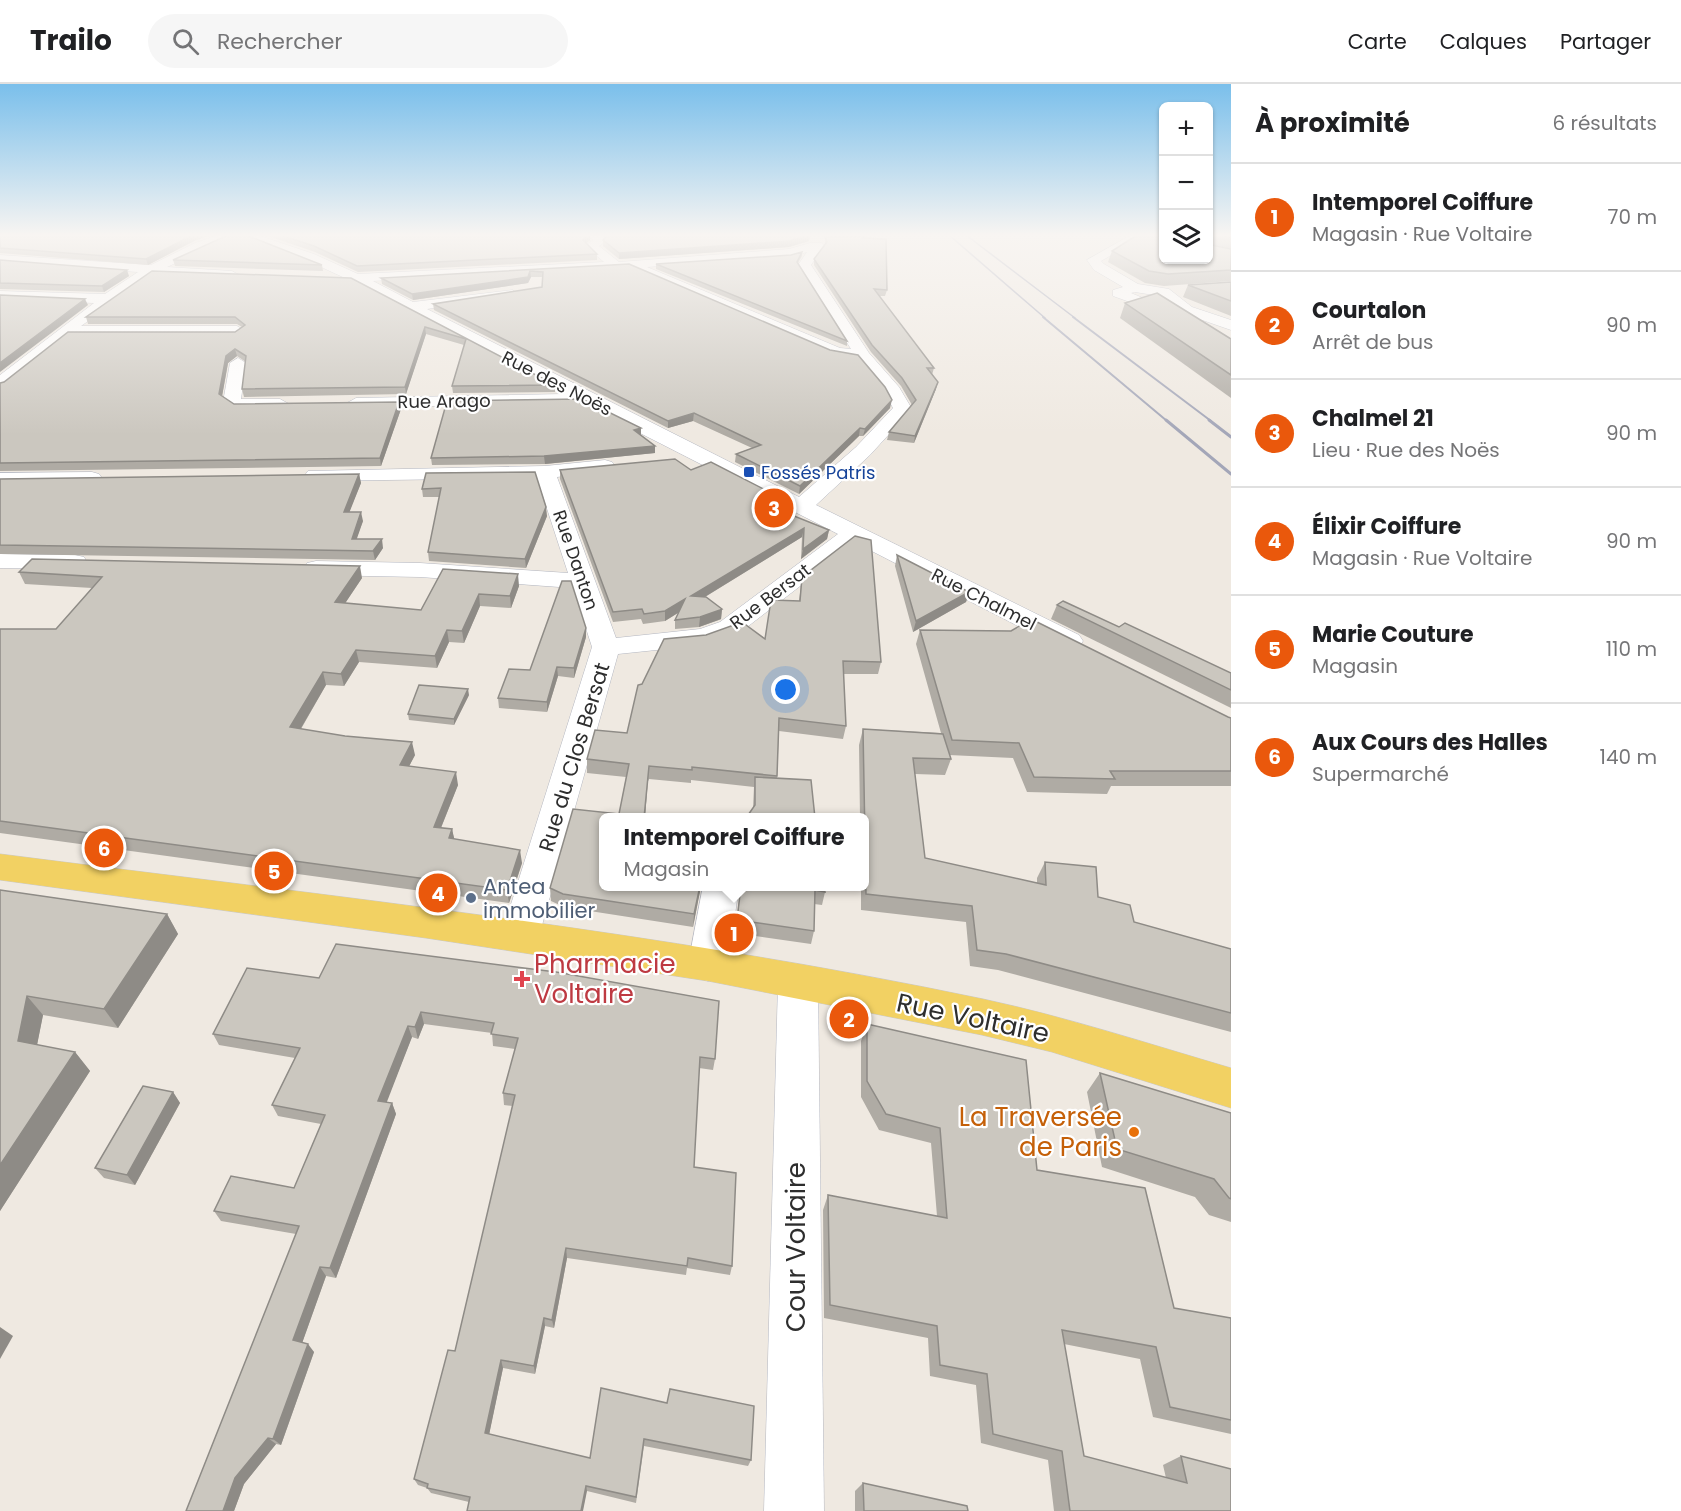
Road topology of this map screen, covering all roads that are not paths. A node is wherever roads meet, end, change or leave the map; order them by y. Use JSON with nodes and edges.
{"nodes":[{"id":1,"x":107,"y":302,"type":"edge"},
{"id":2,"x":401,"y":302,"type":"edge"},
{"id":3,"x":449,"y":302,"type":"edge"},
{"id":4,"x":713,"y":302,"type":"edge"},
{"id":5,"x":828,"y":302,"type":"edge"},
{"id":6,"x":1176,"y":302,"type":"edge"},
{"id":7,"x":412,"y":307,"type":"junction"},
{"id":8,"x":66,"y":324,"type":"junction"},
{"id":9,"x":1225,"y":325,"type":"edge"},
{"id":10,"x":237,"y":331,"type":"edge"},
{"id":11,"x":863,"y":356,"type":"junction"},
{"id":12,"x":0,"y":358,"type":"edge"},
{"id":13,"x":33,"y":358,"type":"junction"},
{"id":14,"x":238,"y":363,"type":"edge"},
{"id":15,"x":0,"y":384,"type":"edge"},
{"id":16,"x":587,"y":399,"type":"junction"},
{"id":17,"x":342,"y":403,"type":"edge"},
{"id":18,"x":295,"y":404,"type":"edge"},
{"id":19,"x":702,"y":457,"type":"junction"},
{"id":20,"x":668,"y":460,"type":"edge"},
{"id":21,"x":624,"y":465,"type":"edge"},
{"id":22,"x":545,"y":472,"type":"junction"},
{"id":23,"x":296,"y":475,"type":"edge"},
{"id":24,"x":107,"y":478,"type":"edge"},
{"id":25,"x":0,"y":479,"type":"edge"},
{"id":26,"x":802,"y":506,"type":"junction"},
{"id":27,"x":854,"y":533,"type":"junction"},
{"id":28,"x":0,"y":561,"type":"edge"},
{"id":29,"x":94,"y":563,"type":"edge"},
{"id":30,"x":292,"y":567,"type":"edge"},
{"id":31,"x":584,"y":581,"type":"junction"},
{"id":32,"x":606,"y":647,"type":"junction"},
{"id":33,"x":1095,"y":654,"type":"edge"},
{"id":34,"x":0,"y":867,"type":"edge"},
{"id":35,"x":720,"y":891,"type":"edge"},
{"id":36,"x":520,"y":936,"type":"junction"},
{"id":37,"x":708,"y":966,"type":"junction"},
{"id":38,"x":798,"y":982,"type":"junction"},
{"id":39,"x":1231,"y":1088,"type":"edge"},
{"id":40,"x":794,"y":1511,"type":"edge"}],
"edges":[{"from":1,"to":8,"type":"street"},
{"from":2,"to":7,"type":"street","name":"Rue des Noës"},
{"from":3,"to":7,"type":"street"},
{"from":4,"to":11,"type":"street"},
{"from":5,"to":11,"type":"street"},
{"from":6,"to":9,"type":"street"},
{"from":7,"to":16,"type":"street","name":"Rue des Noës"},
{"from":8,"to":10,"type":"street"},
{"from":8,"to":13,"type":"street"},
{"from":11,"to":26,"type":"street"},
{"from":12,"to":13,"type":"street"},
{"from":13,"to":15,"type":"street"},
{"from":14,"to":18,"type":"street"},
{"from":16,"to":17,"type":"street","name":"Rue Arago"},
{"from":16,"to":19,"type":"street","name":"Rue des Noës"},
{"from":19,"to":20,"type":"street"},
{"from":19,"to":26,"type":"street","name":"Rue des Noës"},
{"from":21,"to":22,"type":"street"},
{"from":22,"to":23,"type":"street"},
{"from":22,"to":31,"type":"street","name":"Rue Danton"},
{"from":24,"to":25,"type":"street"},
{"from":26,"to":27,"type":"street","name":"Rue Chalmel"},
{"from":27,"to":32,"type":"street","name":"Rue Bersat"},
{"from":27,"to":33,"type":"street","name":"Rue Chalmel"},
{"from":28,"to":29,"type":"street"},
{"from":30,"to":31,"type":"street"},
{"from":31,"to":32,"type":"street","name":"Rue Danton"},
{"from":32,"to":36,"type":"street","name":"Rue du Clos Bersat"},
{"from":34,"to":36,"type":"main road","name":"Rue Voltaire"},
{"from":35,"to":37,"type":"street"},
{"from":36,"to":37,"type":"main road","name":"Rue Voltaire"},
{"from":37,"to":38,"type":"main road","name":"Rue Voltaire"},
{"from":38,"to":39,"type":"main road","name":"Rue Voltaire"},
{"from":38,"to":40,"type":"street","name":"Cour Voltaire"}]}
